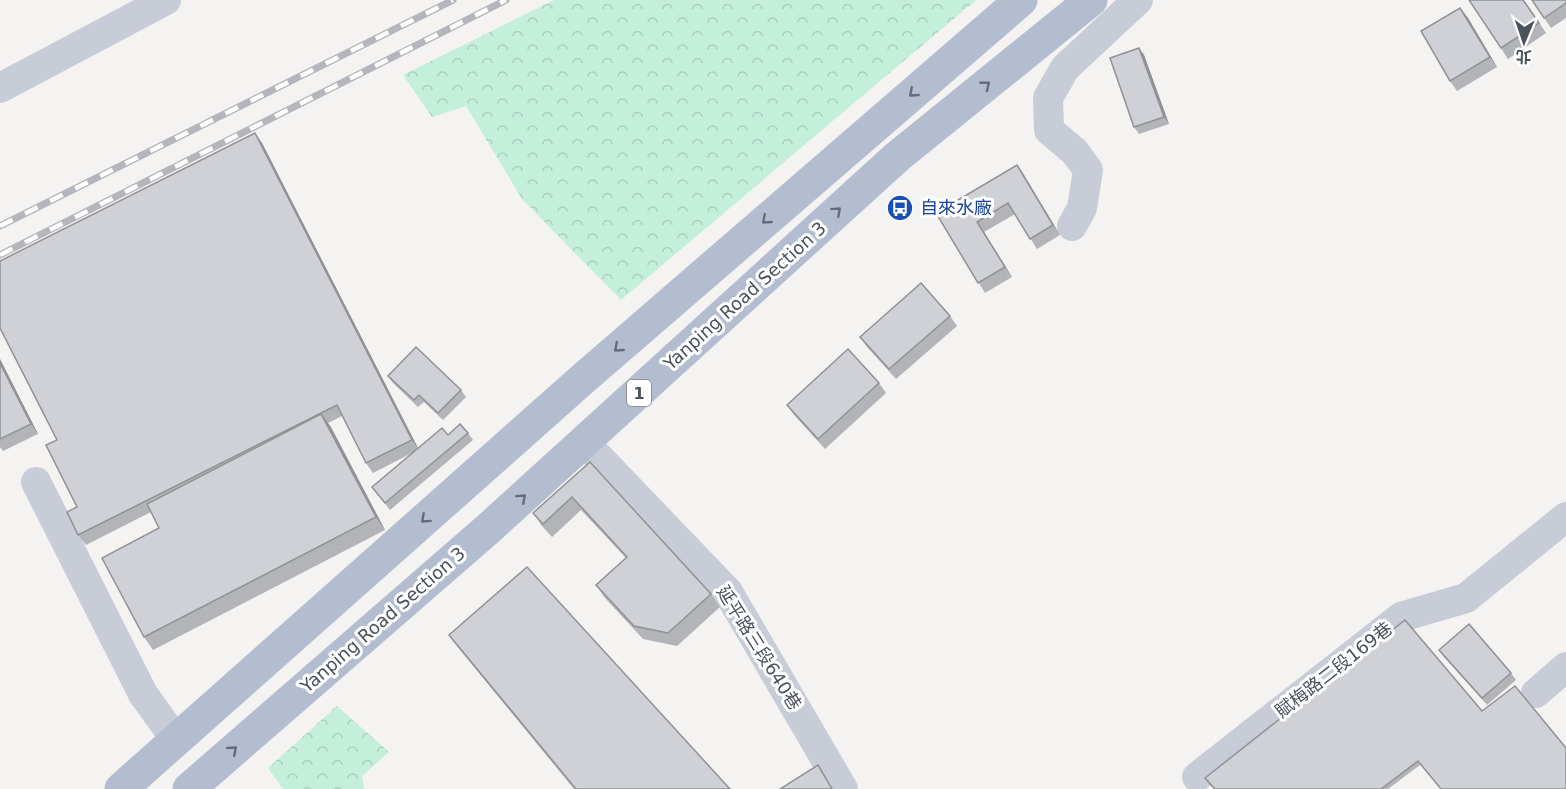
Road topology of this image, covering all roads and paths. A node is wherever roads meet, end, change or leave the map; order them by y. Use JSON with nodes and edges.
{"nodes":[{"id":1,"x":166,"y":0,"type":"edge"},
{"id":2,"x":1021,"y":0,"type":"edge"},
{"id":3,"x":1091,"y":0,"type":"edge"},
{"id":4,"x":1138,"y":0,"type":"edge"},
{"id":5,"x":0,"y":88,"type":"edge"},
{"id":6,"x":1072,"y":226,"type":"dead end"},
{"id":7,"x":584,"y":442,"type":"junction"},
{"id":8,"x":36,"y":482,"type":"dead end"},
{"id":9,"x":456,"y":492,"type":"junction"},
{"id":10,"x":1566,"y":517,"type":"edge"},
{"id":11,"x":488,"y":529,"type":"junction"},
{"id":12,"x":1566,"y":668,"type":"edge"},
{"id":13,"x":1536,"y":693,"type":"dead end"},
{"id":14,"x":176,"y":740,"type":"junction"},
{"id":15,"x":1197,"y":777,"type":"dead end"},
{"id":16,"x":197,"y":782,"type":"edge"},
{"id":17,"x":121,"y":789,"type":"edge"},
{"id":18,"x":843,"y":789,"type":"edge"}],
"edges":[{"from":1,"to":5,"type":"street"},
{"from":2,"to":9,"type":"main road","one_way":true},
{"from":7,"to":3,"type":"main road","name":"Yanping Road Section 3","number":"1","one_way":true},
{"from":4,"to":6,"type":"street"},
{"from":11,"to":7,"type":"main road","name":"Yanping Road Section 3","number":"1","one_way":true},
{"from":7,"to":18,"type":"street","name":"延平路三段640巷"},
{"from":8,"to":14,"type":"street"},
{"from":9,"to":11,"type":"main road"},
{"from":9,"to":14,"type":"main road","one_way":true},
{"from":10,"to":15,"type":"street","name":"賦梅路二段169巷"},
{"from":16,"to":11,"type":"main road","name":"Yanping Road Section 3","number":"1","one_way":true},
{"from":12,"to":13,"type":"street"},
{"from":14,"to":16,"type":"main road"},
{"from":14,"to":17,"type":"main road"}]}
